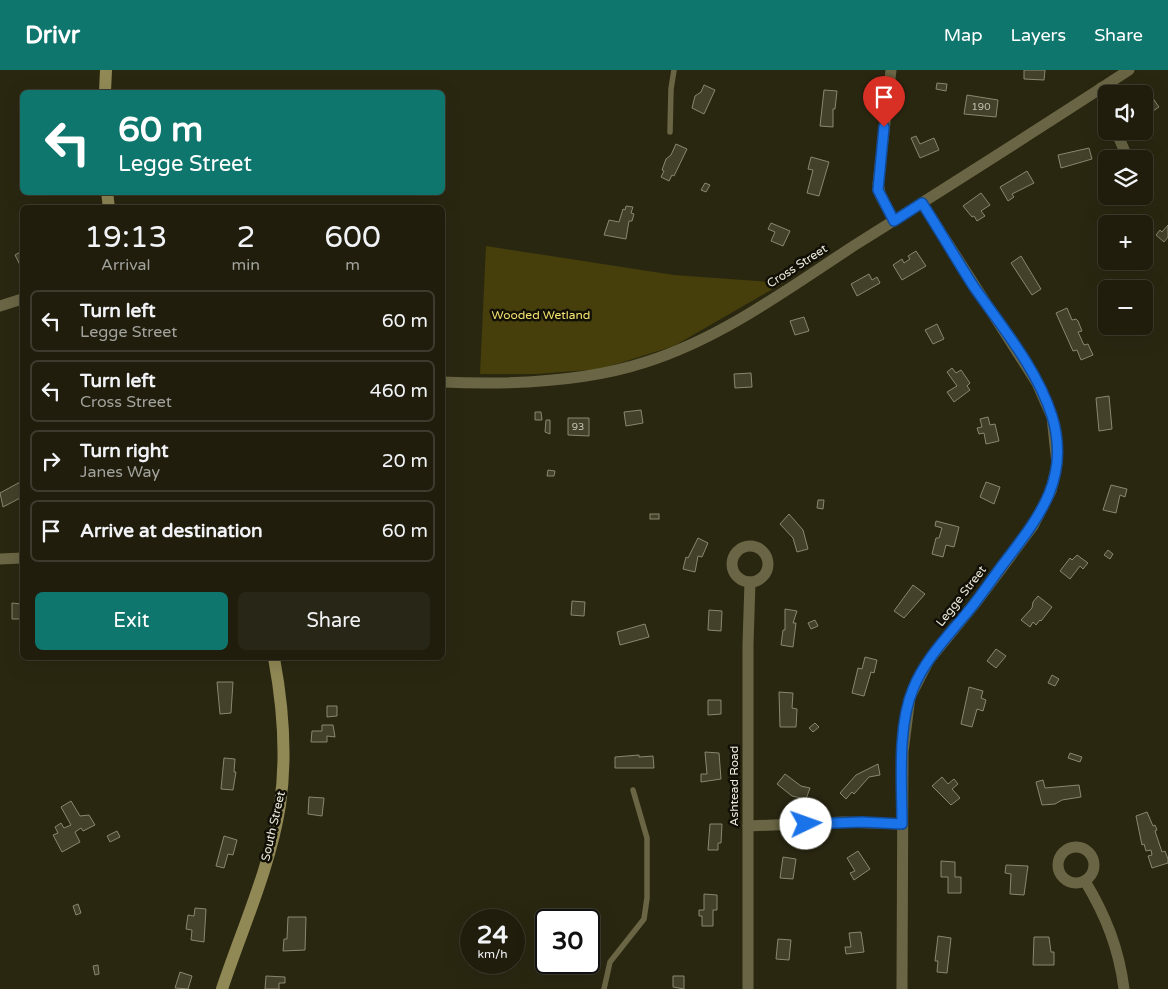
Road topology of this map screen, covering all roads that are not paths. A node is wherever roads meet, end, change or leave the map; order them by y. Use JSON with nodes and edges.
{"nodes":[{"id":1,"x":106,"y":70,"type":"edge"},
{"id":2,"x":674,"y":70,"type":"edge"},
{"id":3,"x":891,"y":70,"type":"edge"},
{"id":4,"x":1129,"y":70,"type":"edge"},
{"id":5,"x":1106,"y":85,"type":"edge"},
{"id":6,"x":105,"y":90,"type":"edge"},
{"id":7,"x":1098,"y":90,"type":"edge"},
{"id":8,"x":670,"y":132,"type":"dead end"},
{"id":9,"x":922,"y":203,"type":"junction"},
{"id":10,"x":894,"y":221,"type":"junction"},
{"id":11,"x":20,"y":300,"type":"edge"},
{"id":12,"x":0,"y":306,"type":"edge"},
{"id":13,"x":445,"y":382,"type":"edge"},
{"id":14,"x":20,"y":558,"type":"edge"},
{"id":15,"x":0,"y":559,"type":"edge"},
{"id":16,"x":750,"y":582,"type":"dead end"},
{"id":17,"x":274,"y":660,"type":"edge"},
{"id":18,"x":634,"y":790,"type":"dead end"},
{"id":19,"x":902,"y":824,"type":"junction"},
{"id":20,"x":748,"y":826,"type":"junction"},
{"id":21,"x":1086,"y":881,"type":"dead end"},
{"id":22,"x":222,"y":989,"type":"edge"},
{"id":23,"x":604,"y":989,"type":"edge"},
{"id":24,"x":748,"y":989,"type":"edge"},
{"id":25,"x":902,"y":989,"type":"edge"},
{"id":26,"x":1124,"y":989,"type":"edge"}],
"edges":[{"from":1,"to":6,"type":"street"},
{"from":2,"to":8,"type":"lane"},
{"from":3,"to":10,"type":"street"},
{"from":4,"to":5,"type":"street","name":"Cross Street"},
{"from":7,"to":9,"type":"street","name":"Cross Street"},
{"from":9,"to":10,"type":"street","name":"Cross Street"},
{"from":9,"to":19,"type":"street","name":"Legge Street"},
{"from":10,"to":13,"type":"street","name":"Cross Street"},
{"from":11,"to":12,"type":"street"},
{"from":14,"to":15,"type":"street"},
{"from":16,"to":20,"type":"street","name":"Ashtead Road"},
{"from":17,"to":22,"type":"street","name":"South Street"},
{"from":18,"to":23,"type":"lane"},
{"from":19,"to":20,"type":"street"},
{"from":19,"to":25,"type":"street","name":"Legge Street"},
{"from":20,"to":24,"type":"street","name":"Ashtead Road"},
{"from":21,"to":26,"type":"street"}]}
